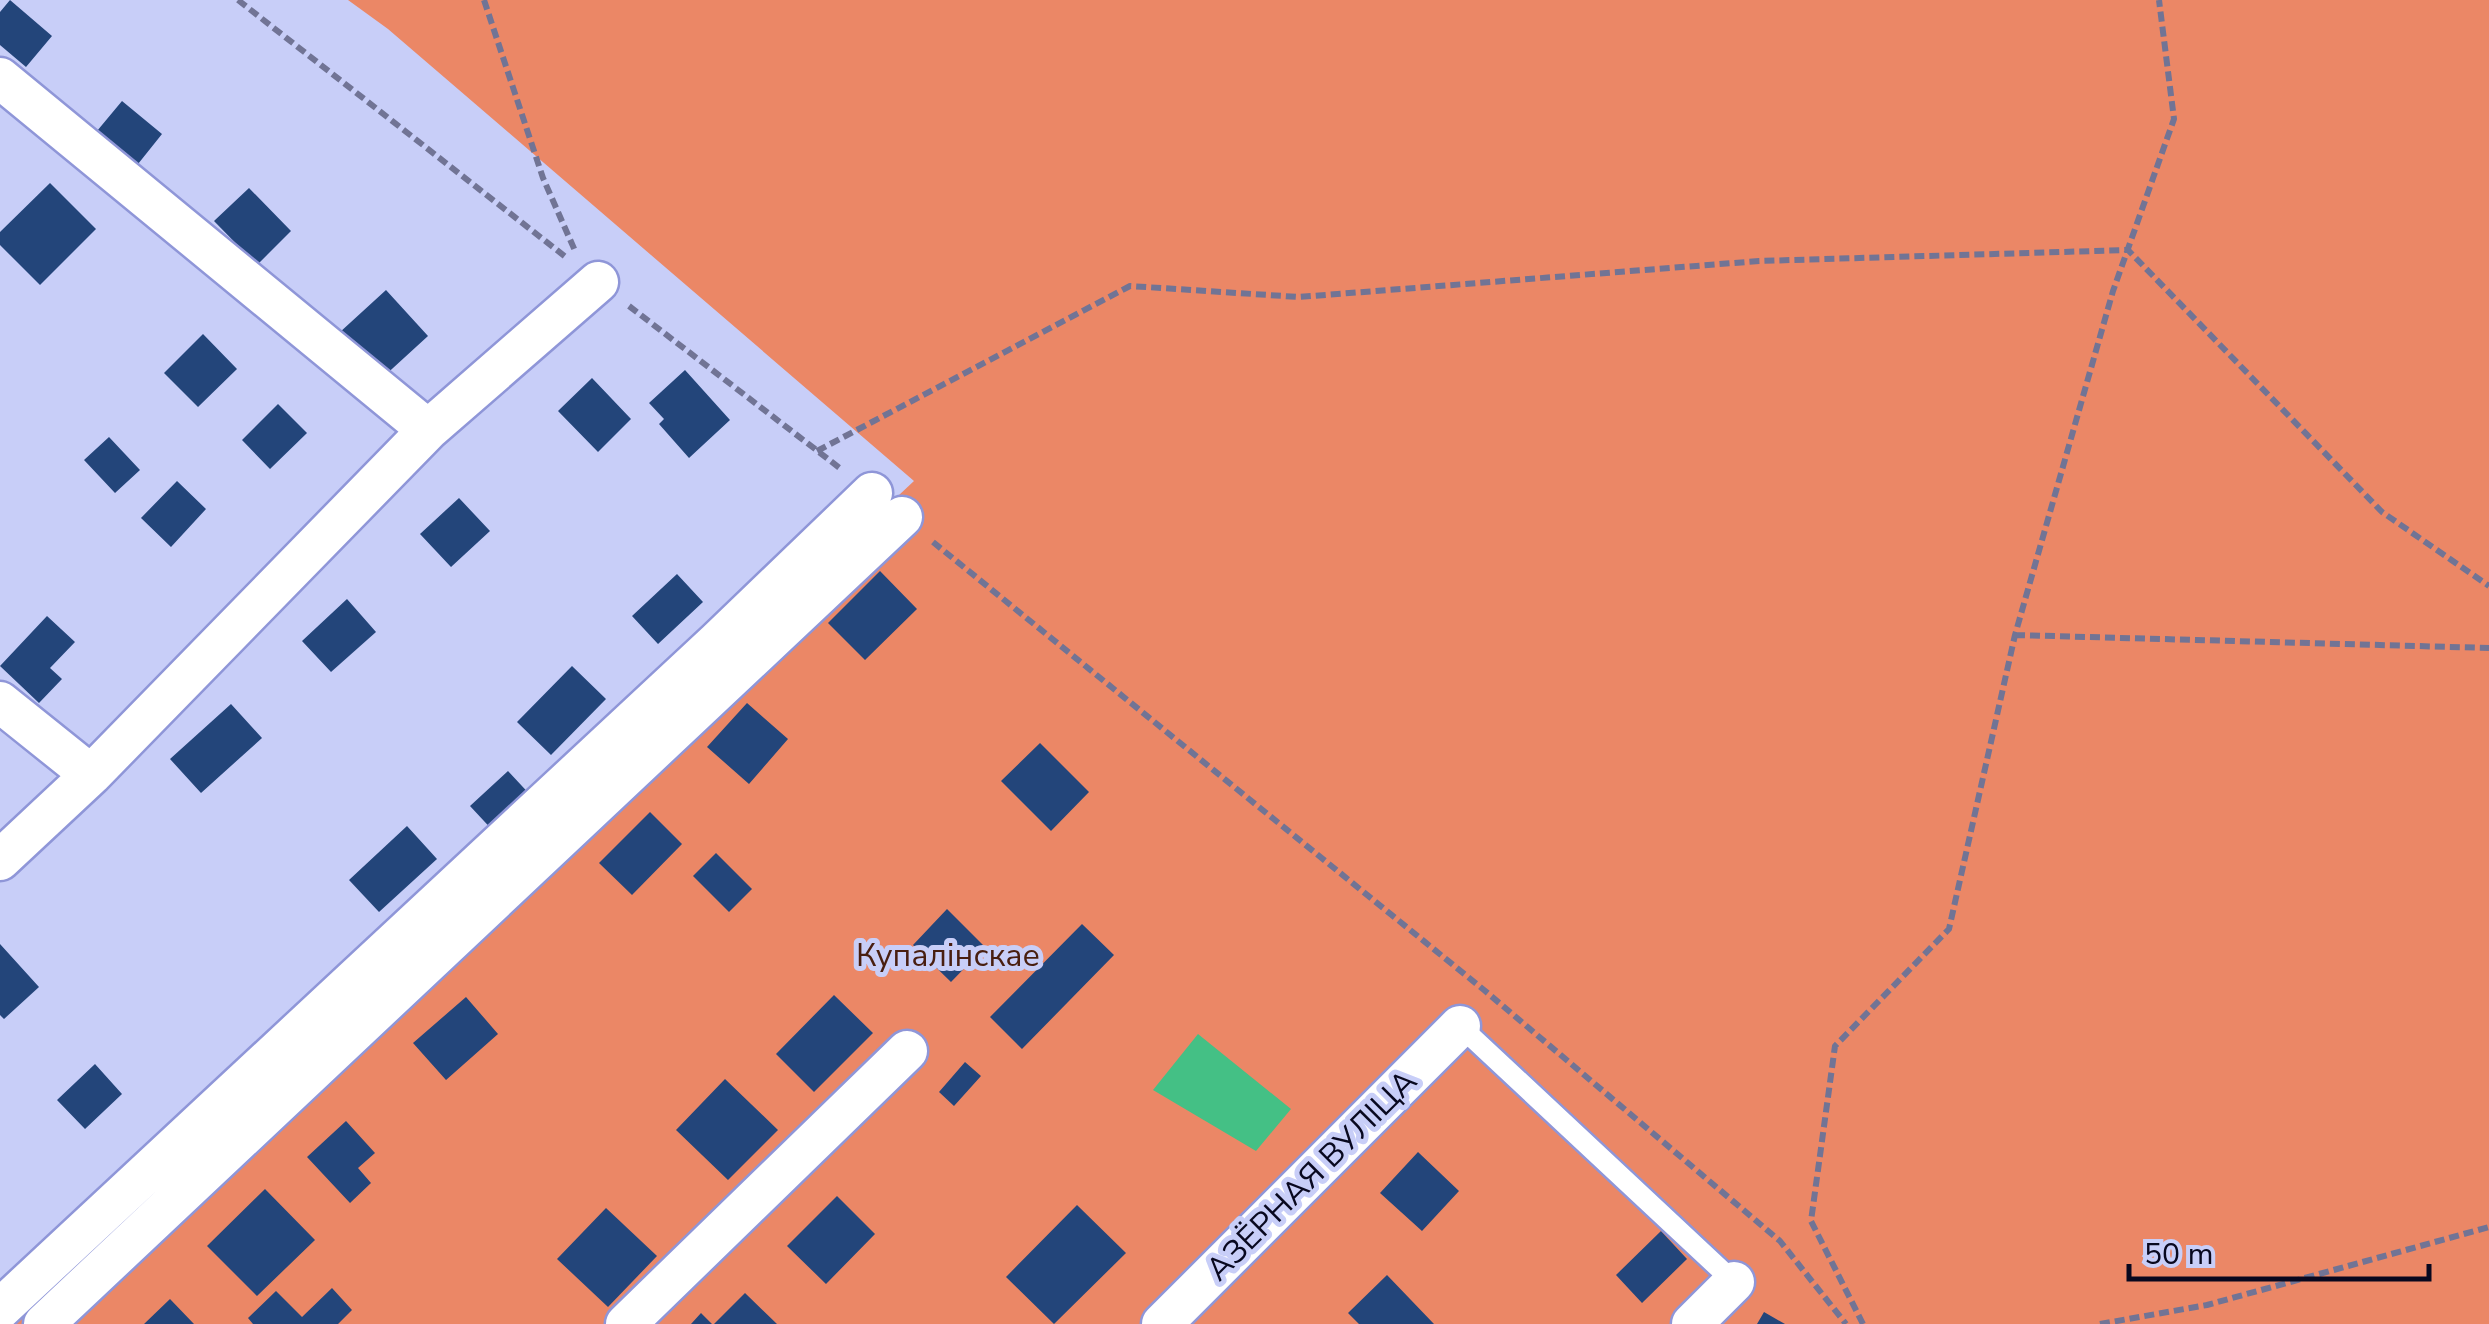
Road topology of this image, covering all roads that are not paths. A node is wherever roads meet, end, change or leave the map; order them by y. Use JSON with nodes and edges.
{"nodes":[{"id":1,"x":0,"y":78,"type":"edge"},
{"id":2,"x":591,"y":277,"type":"road end"},
{"id":3,"x":428,"y":430,"type":"junction"},
{"id":4,"x":0,"y":702,"type":"edge"},
{"id":5,"x":91,"y":776,"type":"junction"},
{"id":6,"x":0,"y":860,"type":"edge"},
{"id":7,"x":1460,"y":1026,"type":"joint"},
{"id":8,"x":908,"y":1051,"type":"dead end"},
{"id":9,"x":1734,"y":1282,"type":"joint"},
{"id":10,"x":0,"y":1309,"type":"edge"},
{"id":11,"x":44,"y":1324,"type":"edge"},
{"id":12,"x":626,"y":1324,"type":"edge"},
{"id":13,"x":1162,"y":1324,"type":"edge"},
{"id":14,"x":1692,"y":1324,"type":"edge"}],
"edges":[{"from":1,"to":3,"type":"street"},
{"from":2,"to":3,"type":"street"},
{"from":3,"to":5,"type":"street"},
{"from":4,"to":5,"type":"street"},
{"from":5,"to":6,"type":"street"},
{"from":7,"to":9,"type":"lane"},
{"from":7,"to":13,"type":"street","name":"АЗЁРНАЯ ВУЛІЦА"},
{"from":8,"to":12,"type":"street"},
{"from":9,"to":14,"type":"street"},
{"from":10,"to":11,"type":"street"}]}
